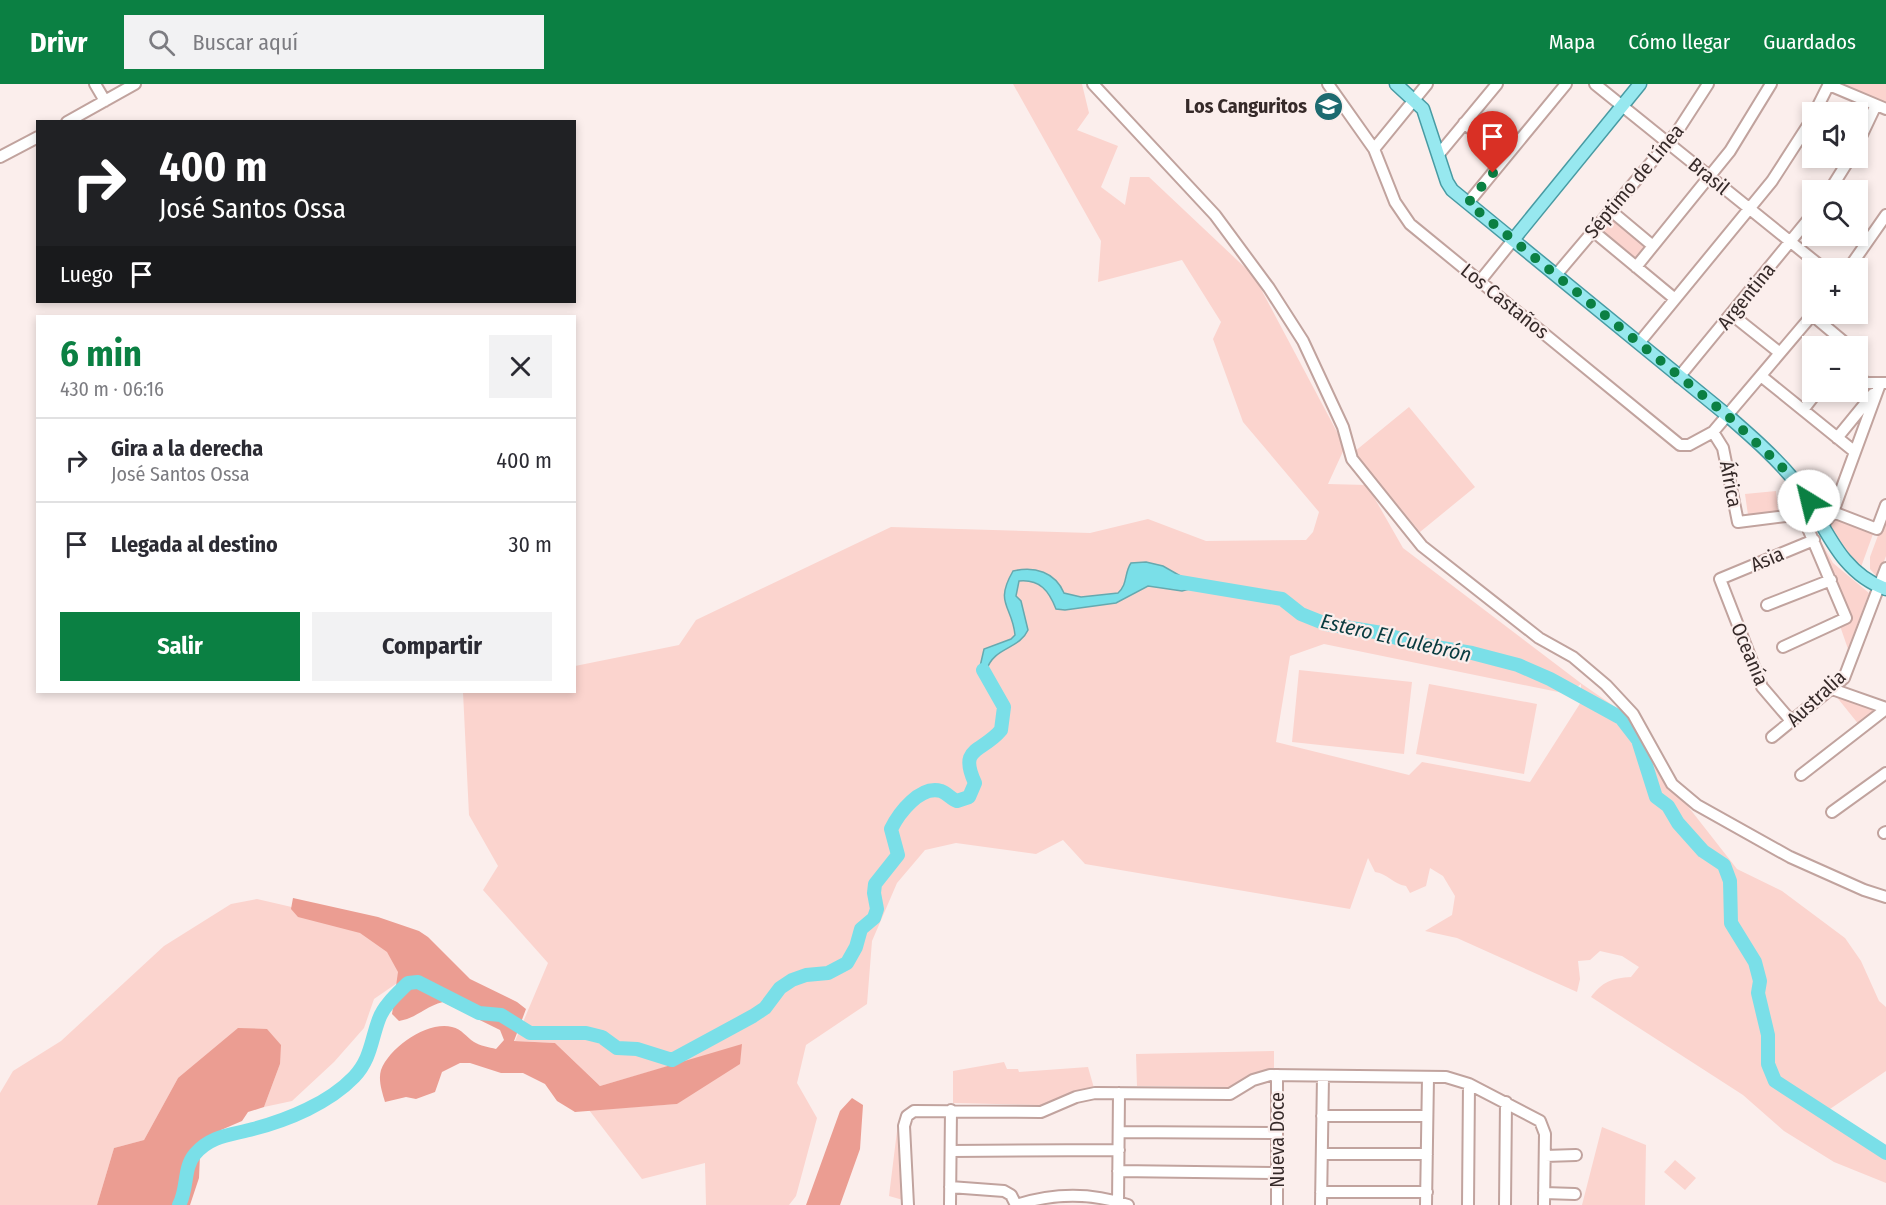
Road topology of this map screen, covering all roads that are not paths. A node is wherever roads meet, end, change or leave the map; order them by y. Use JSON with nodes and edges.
{"nodes":[{"id":1,"x":95,"y":84,"type":"edge"},
{"id":2,"x":135,"y":84,"type":"edge"},
{"id":3,"x":1093,"y":84,"type":"edge"},
{"id":4,"x":1328,"y":84,"type":"edge"},
{"id":5,"x":1396,"y":84,"type":"edge"},
{"id":6,"x":1427,"y":84,"type":"edge"},
{"id":7,"x":1497,"y":84,"type":"edge"},
{"id":8,"x":1566,"y":84,"type":"edge"},
{"id":9,"x":1595,"y":84,"type":"edge"},
{"id":10,"x":1640,"y":84,"type":"edge"},
{"id":11,"x":1708,"y":84,"type":"edge"},
{"id":12,"x":1771,"y":84,"type":"edge"},
{"id":13,"x":1829,"y":85,"type":"edge"},
{"id":14,"x":1415,"y":99,"type":"junction"},
{"id":15,"x":105,"y":101,"type":"junction"},
{"id":16,"x":1820,"y":102,"type":"edge"},
{"id":17,"x":1623,"y":107,"type":"junction"},
{"id":18,"x":1881,"y":107,"type":"edge"},
{"id":19,"x":71,"y":120,"type":"edge"},
{"id":20,"x":1464,"y":123,"type":"junction"},
{"id":21,"x":1868,"y":128,"type":"edge"},
{"id":22,"x":1802,"y":136,"type":"edge"},
{"id":23,"x":36,"y":138,"type":"edge"},
{"id":24,"x":1668,"y":143,"type":"junction"},
{"id":25,"x":1374,"y":150,"type":"junction"},
{"id":26,"x":1438,"y":154,"type":"junction"},
{"id":27,"x":0,"y":158,"type":"edge"},
{"id":28,"x":1505,"y":158,"type":"junction"},
{"id":29,"x":1710,"y":177,"type":"junction"},
{"id":30,"x":1468,"y":203,"type":"junction"},
{"id":31,"x":1750,"y":209,"type":"junction"},
{"id":32,"x":1610,"y":210,"type":"junction"},
{"id":33,"x":1886,"y":215,"type":"edge"},
{"id":34,"x":1802,"y":227,"type":"edge"},
{"id":35,"x":1593,"y":231,"type":"junction"},
{"id":36,"x":1513,"y":240,"type":"junction"},
{"id":37,"x":1790,"y":242,"type":"junction"},
{"id":38,"x":1653,"y":246,"type":"junction"},
{"id":39,"x":1810,"y":258,"type":"edge"},
{"id":40,"x":1856,"y":258,"type":"edge"},
{"id":41,"x":1636,"y":267,"type":"junction"},
{"id":42,"x":1556,"y":275,"type":"junction"},
{"id":43,"x":1480,"y":280,"type":"junction"},
{"id":44,"x":1675,"y":299,"type":"junction"},
{"id":45,"x":1731,"y":314,"type":"junction"},
{"id":46,"x":1805,"y":324,"type":"edge"},
{"id":47,"x":1824,"y":324,"type":"edge"},
{"id":48,"x":1838,"y":336,"type":"edge"},
{"id":49,"x":1639,"y":343,"type":"junction"},
{"id":50,"x":1780,"y":353,"type":"junction"},
{"id":51,"x":1679,"y":376,"type":"junction"},
{"id":52,"x":1761,"y":376,"type":"junction"},
{"id":53,"x":1868,"y":383,"type":"edge"},
{"id":54,"x":1883,"y":384,"type":"edge"},
{"id":55,"x":1809,"y":402,"type":"edge"},
{"id":56,"x":1803,"y":410,"type":"junction"},
{"id":57,"x":1728,"y":416,"type":"junction"},
{"id":58,"x":1713,"y":432,"type":"junction"},
{"id":59,"x":1837,"y":438,"type":"junction"},
{"id":60,"x":1855,"y":452,"type":"junction"},
{"id":61,"x":1886,"y":505,"type":"edge"},
{"id":62,"x":1833,"y":512,"type":"junction"},
{"id":63,"x":1823,"y":525,"type":"junction"},
{"id":64,"x":1814,"y":540,"type":"junction"},
{"id":65,"x":1886,"y":568,"type":"edge"},
{"id":66,"x":1720,"y":579,"type":"joint"},
{"id":67,"x":1831,"y":580,"type":"junction"},
{"id":68,"x":1882,"y":588,"type":"edge"},
{"id":69,"x":1767,"y":605,"type":"dead end"},
{"id":70,"x":1783,"y":646,"type":"dead end"},
{"id":71,"x":1832,"y":689,"type":"junction"},
{"id":72,"x":1886,"y":709,"type":"edge"},
{"id":73,"x":1792,"y":722,"type":"junction"},
{"id":74,"x":1772,"y":737,"type":"dead end"},
{"id":75,"x":1886,"y":772,"type":"edge"},
{"id":76,"x":1801,"y":775,"type":"dead end"},
{"id":77,"x":1832,"y":812,"type":"dead end"},
{"id":78,"x":1886,"y":897,"type":"edge"},
{"id":79,"x":1278,"y":1075,"type":"junction"},
{"id":80,"x":1323,"y":1076,"type":"junction"},
{"id":81,"x":1428,"y":1077,"type":"junction"},
{"id":82,"x":1469,"y":1084,"type":"junction"},
{"id":83,"x":1119,"y":1093,"type":"junction"},
{"id":84,"x":1506,"y":1102,"type":"junction"},
{"id":85,"x":951,"y":1110,"type":"junction"},
{"id":86,"x":1322,"y":1116,"type":"junction"},
{"id":87,"x":1427,"y":1116,"type":"junction"},
{"id":88,"x":1119,"y":1132,"type":"junction"},
{"id":89,"x":1277,"y":1133,"type":"junction"},
{"id":90,"x":1119,"y":1150,"type":"junction"},
{"id":91,"x":951,"y":1151,"type":"junction"},
{"id":92,"x":1322,"y":1154,"type":"junction"},
{"id":93,"x":1427,"y":1154,"type":"junction"},
{"id":94,"x":1576,"y":1155,"type":"dead end"},
{"id":95,"x":1545,"y":1156,"type":"junction"},
{"id":96,"x":1118,"y":1171,"type":"junction"},
{"id":97,"x":1277,"y":1173,"type":"junction"},
{"id":98,"x":950,"y":1187,"type":"junction"},
{"id":99,"x":1321,"y":1192,"type":"junction"},
{"id":100,"x":1426,"y":1192,"type":"junction"},
{"id":101,"x":1544,"y":1193,"type":"junction"},
{"id":102,"x":1575,"y":1194,"type":"dead end"},
{"id":103,"x":1121,"y":1204,"type":"edge"},
{"id":104,"x":908,"y":1205,"type":"edge"},
{"id":105,"x":950,"y":1205,"type":"edge"},
{"id":106,"x":1016,"y":1205,"type":"edge"},
{"id":107,"x":1277,"y":1205,"type":"edge"},
{"id":108,"x":1321,"y":1205,"type":"edge"},
{"id":109,"x":1426,"y":1205,"type":"edge"},
{"id":110,"x":1468,"y":1205,"type":"edge"},
{"id":111,"x":1505,"y":1205,"type":"edge"},
{"id":112,"x":1544,"y":1205,"type":"edge"}],
"edges":[{"from":1,"to":15,"type":"street"},
{"from":2,"to":15,"type":"street"},
{"from":3,"to":78,"type":"street"},
{"from":4,"to":25,"type":"street","name":"Los Castaños"},
{"from":5,"to":14,"type":"main road"},
{"from":6,"to":14,"type":"street"},
{"from":7,"to":20,"type":"street"},
{"from":8,"to":28,"type":"street"},
{"from":9,"to":17,"type":"street","name":"Brasil"},
{"from":10,"to":17,"type":"main road"},
{"from":11,"to":24,"type":"street","name":"Séptimo de Línea"},
{"from":12,"to":29,"type":"street"},
{"from":13,"to":16,"type":"street"},
{"from":13,"to":18,"type":"street"},
{"from":14,"to":25,"type":"street"},
{"from":14,"to":26,"type":"main road"},
{"from":15,"to":19,"type":"street"},
{"from":17,"to":24,"type":"street","name":"Brasil"},
{"from":17,"to":36,"type":"main road"},
{"from":18,"to":21,"type":"street"},
{"from":20,"to":26,"type":"street"},
{"from":20,"to":28,"type":"street"},
{"from":22,"to":31,"type":"street"},
{"from":23,"to":27,"type":"street"},
{"from":24,"to":29,"type":"street","name":"Brasil"},
{"from":24,"to":32,"type":"street","name":"Séptimo de Línea"},
{"from":25,"to":43,"type":"street","name":"Los Castaños"},
{"from":26,"to":30,"type":"main road"},
{"from":28,"to":30,"type":"street"},
{"from":29,"to":31,"type":"street","name":"Brasil"},
{"from":29,"to":38,"type":"street"},
{"from":30,"to":36,"type":"main road"},
{"from":31,"to":37,"type":"street","name":"Brasil"},
{"from":31,"to":44,"type":"street"},
{"from":32,"to":35,"type":"street","name":"Séptimo de Línea"},
{"from":32,"to":38,"type":"street"},
{"from":33,"to":40,"type":"street"},
{"from":34,"to":37,"type":"street","name":"Argentina"},
{"from":35,"to":41,"type":"street"},
{"from":35,"to":42,"type":"street","name":"Séptimo de Línea"},
{"from":36,"to":42,"type":"main road"},
{"from":36,"to":43,"type":"street"},
{"from":37,"to":39,"type":"street","name":"Brasil"},
{"from":37,"to":45,"type":"street","name":"Argentina"},
{"from":38,"to":41,"type":"street"},
{"from":41,"to":44,"type":"street"},
{"from":42,"to":49,"type":"main road"},
{"from":43,"to":58,"type":"street","name":"Los Castaños"},
{"from":44,"to":49,"type":"street"},
{"from":45,"to":50,"type":"street"},
{"from":45,"to":51,"type":"street","name":"Argentina"},
{"from":46,"to":50,"type":"street","name":"Los Castaños"},
{"from":47,"to":48,"type":"street"},
{"from":49,"to":51,"type":"main road"},
{"from":50,"to":52,"type":"street","name":"Los Castaños"},
{"from":51,"to":57,"type":"main road"},
{"from":52,"to":56,"type":"street"},
{"from":52,"to":57,"type":"street","name":"Los Castaños"},
{"from":53,"to":54,"type":"street"},
{"from":54,"to":59,"type":"street"},
{"from":54,"to":60,"type":"street"},
{"from":55,"to":56,"type":"street"},
{"from":56,"to":59,"type":"street"},
{"from":57,"to":58,"type":"street","name":"Los Castaños"},
{"from":57,"to":63,"type":"main road"},
{"from":58,"to":64,"type":"street","name":"África"},
{"from":59,"to":60,"type":"street"},
{"from":60,"to":62,"type":"street"},
{"from":61,"to":62,"type":"street"},
{"from":62,"to":63,"type":"street"},
{"from":63,"to":68,"type":"main road"},
{"from":64,"to":66,"type":"street","name":"Asia"},
{"from":64,"to":67,"type":"street"},
{"from":65,"to":68,"type":"street","name":"Australia"},
{"from":66,"to":73,"type":"street","name":"Oceanía"},
{"from":67,"to":69,"type":"street"},
{"from":67,"to":70,"type":"street"},
{"from":68,"to":71,"type":"street","name":"Australia"},
{"from":71,"to":72,"type":"street"},
{"from":71,"to":73,"type":"street","name":"Australia"},
{"from":72,"to":76,"type":"street"},
{"from":73,"to":74,"type":"street","name":"Australia"},
{"from":75,"to":77,"type":"street"},
{"from":79,"to":80,"type":"street"},
{"from":79,"to":83,"type":"street"},
{"from":79,"to":89,"type":"street","name":"Nueva Doce"},
{"from":80,"to":81,"type":"street"},
{"from":80,"to":86,"type":"street"},
{"from":81,"to":82,"type":"street"},
{"from":81,"to":87,"type":"street"},
{"from":82,"to":84,"type":"street"},
{"from":82,"to":110,"type":"street"},
{"from":83,"to":85,"type":"street"},
{"from":83,"to":88,"type":"street"},
{"from":84,"to":95,"type":"street"},
{"from":84,"to":111,"type":"street"},
{"from":85,"to":91,"type":"street"},
{"from":85,"to":104,"type":"street"},
{"from":86,"to":87,"type":"street"},
{"from":86,"to":92,"type":"street"},
{"from":87,"to":93,"type":"street"},
{"from":88,"to":89,"type":"street"},
{"from":88,"to":90,"type":"street"},
{"from":89,"to":97,"type":"street","name":"Nueva Doce"},
{"from":90,"to":91,"type":"street"},
{"from":90,"to":96,"type":"street"},
{"from":91,"to":98,"type":"street"},
{"from":92,"to":93,"type":"street"},
{"from":92,"to":99,"type":"street"},
{"from":93,"to":100,"type":"street"},
{"from":94,"to":95,"type":"street"},
{"from":95,"to":101,"type":"street"},
{"from":96,"to":97,"type":"street"},
{"from":96,"to":103,"type":"street"},
{"from":97,"to":107,"type":"street","name":"Nueva Doce"},
{"from":98,"to":105,"type":"street"},
{"from":98,"to":106,"type":"street"},
{"from":99,"to":100,"type":"street"},
{"from":99,"to":108,"type":"street"},
{"from":100,"to":109,"type":"street"},
{"from":101,"to":102,"type":"street"},
{"from":101,"to":112,"type":"street"},
{"from":103,"to":106,"type":"street"}]}
